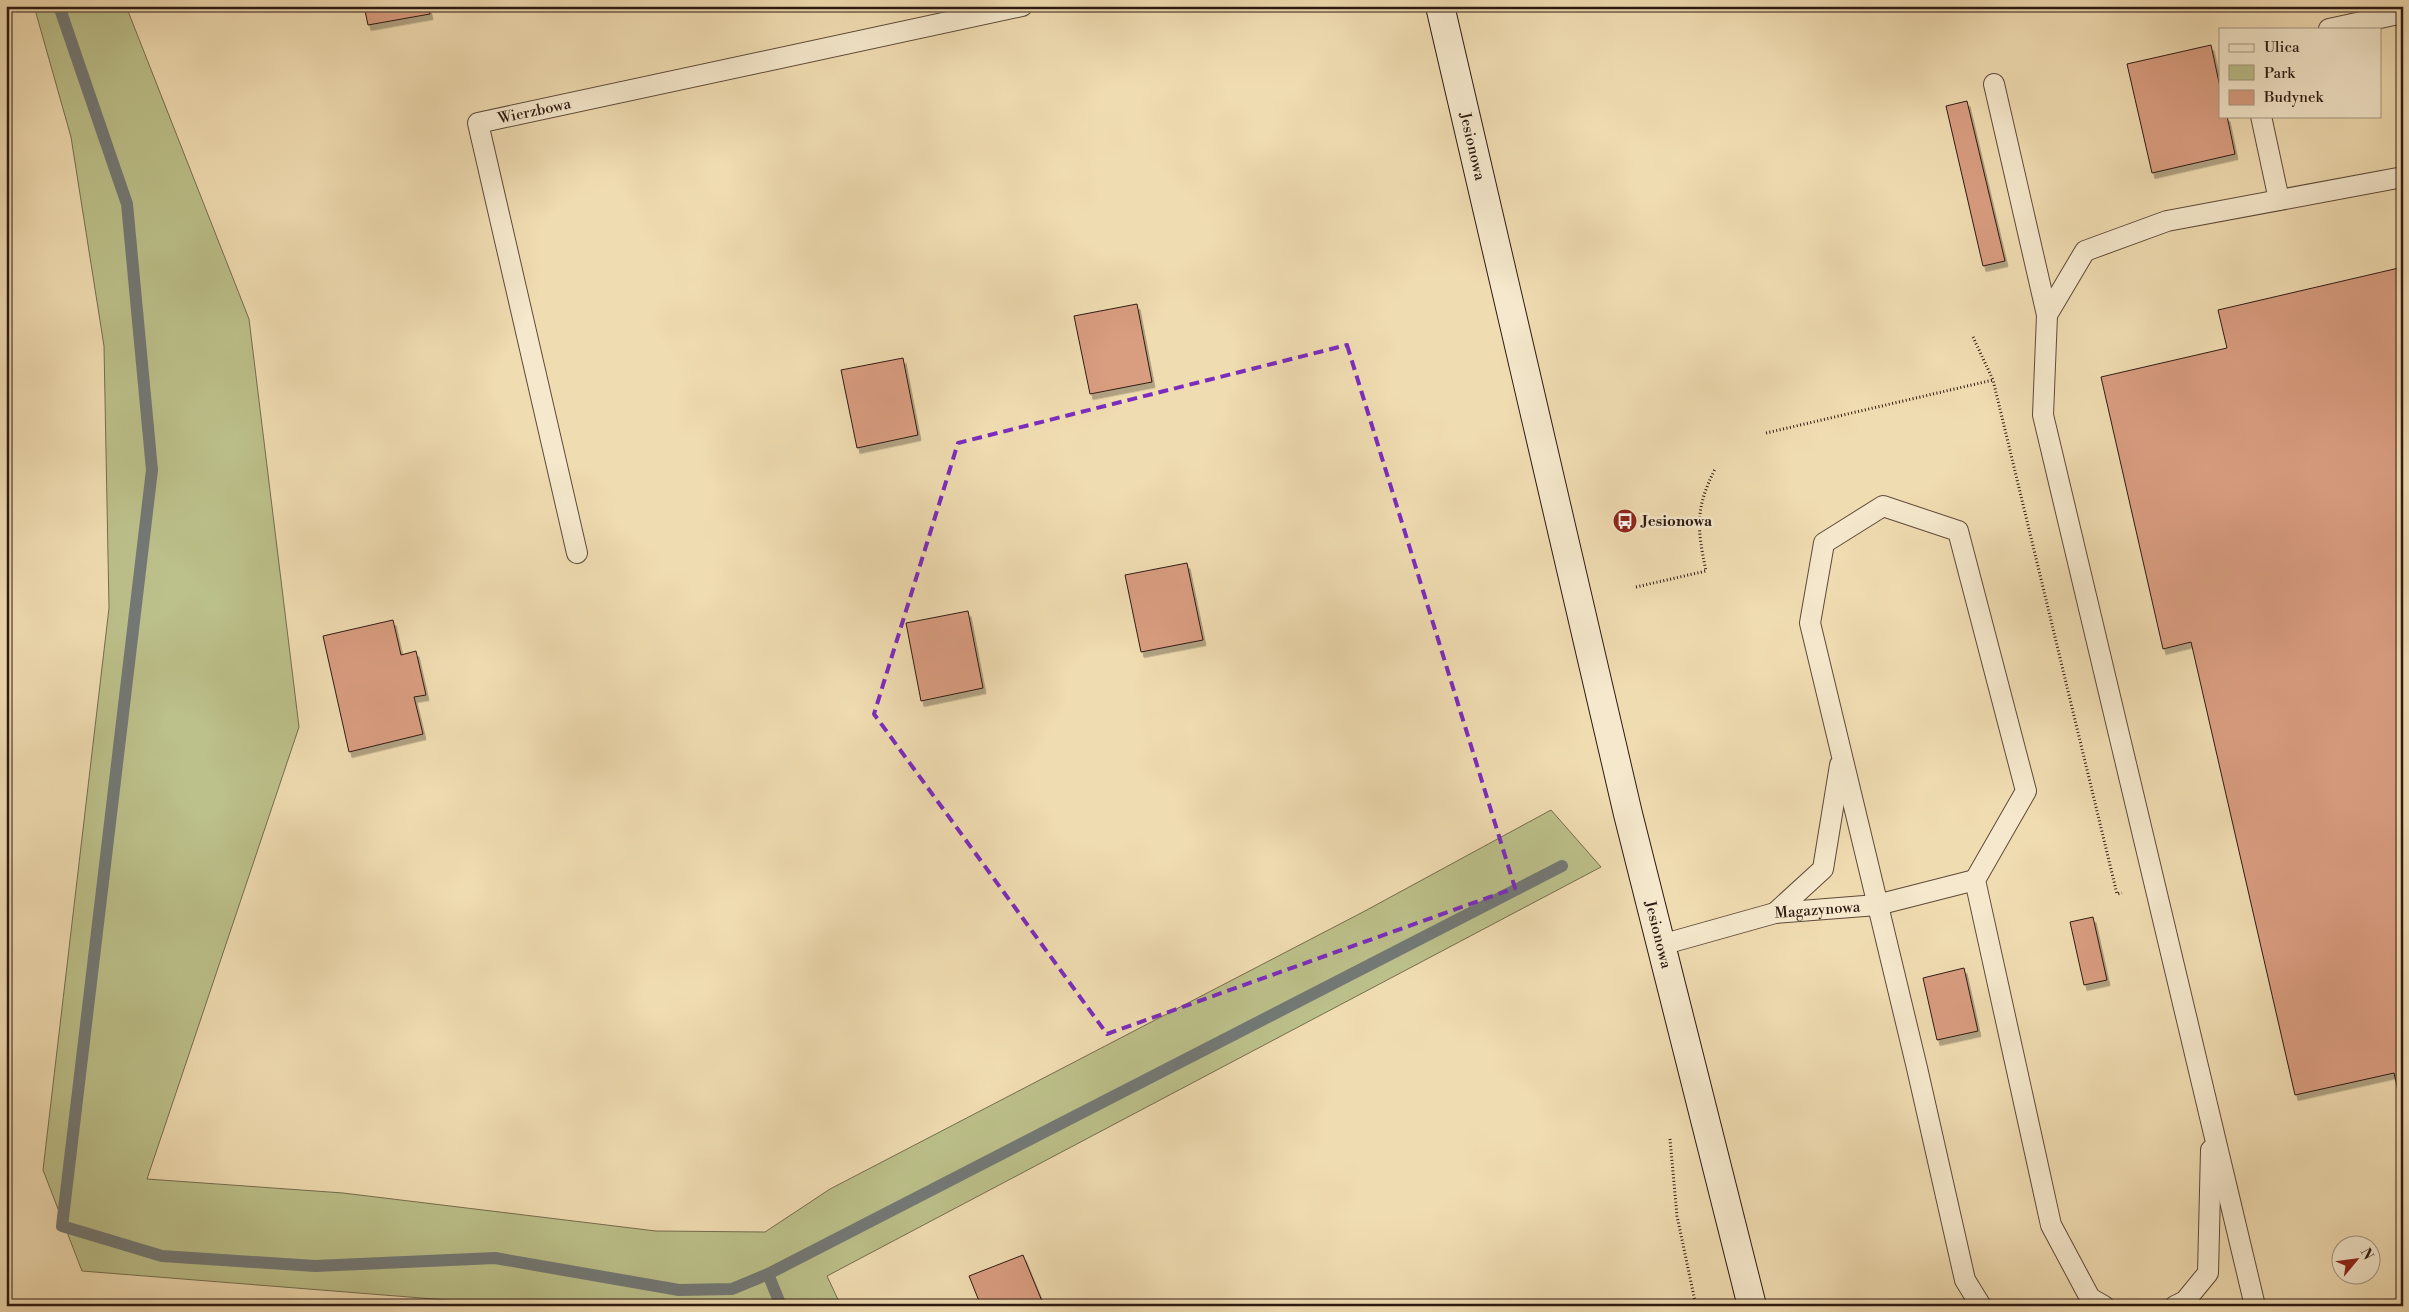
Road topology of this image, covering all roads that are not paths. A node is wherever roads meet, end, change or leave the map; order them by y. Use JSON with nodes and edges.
{"nodes":[{"id":1,"x":1022,"y":6,"type":"edge"},
{"id":2,"x":1440,"y":6,"type":"edge"},
{"id":3,"x":2403,"y":14,"type":"edge"},
{"id":4,"x":2334,"y":28,"type":"edge"},
{"id":5,"x":1994,"y":84,"type":"dead end"},
{"id":6,"x":2261,"y":118,"type":"edge"},
{"id":7,"x":2403,"y":177,"type":"edge"},
{"id":8,"x":2278,"y":200,"type":"junction"},
{"id":9,"x":2047,"y":315,"type":"junction"},
{"id":10,"x":577,"y":553,"type":"dead end"},
{"id":11,"x":1842,"y":756,"type":"junction"},
{"id":12,"x":1974,"y":880,"type":"junction"},
{"id":13,"x":1877,"y":905,"type":"junction"},
{"id":14,"x":1775,"y":913,"type":"junction"},
{"id":15,"x":1661,"y":945,"type":"junction"},
{"id":16,"x":2211,"y":1120,"type":"junction"},
{"id":17,"x":1752,"y":1306,"type":"edge"},
{"id":18,"x":1981,"y":1306,"type":"edge"},
{"id":19,"x":2104,"y":1306,"type":"edge"},
{"id":20,"x":2174,"y":1306,"type":"edge"},
{"id":21,"x":2255,"y":1306,"type":"edge"}],
"edges":[{"from":1,"to":10,"type":"lane","name":"Wierzbowa"},
{"from":2,"to":15,"type":"street","name":"Jesionowa"},
{"from":3,"to":4,"type":"lane"},
{"from":5,"to":9,"type":"lane"},
{"from":6,"to":8,"type":"lane"},
{"from":7,"to":8,"type":"lane"},
{"from":8,"to":9,"type":"lane"},
{"from":9,"to":16,"type":"lane"},
{"from":11,"to":12,"type":"lane"},
{"from":11,"to":13,"type":"lane"},
{"from":11,"to":14,"type":"lane"},
{"from":12,"to":13,"type":"lane","name":"Magazynowa"},
{"from":12,"to":19,"type":"lane"},
{"from":13,"to":14,"type":"lane","name":"Magazynowa"},
{"from":13,"to":18,"type":"lane"},
{"from":14,"to":15,"type":"lane","name":"Magazynowa"},
{"from":15,"to":17,"type":"street","name":"Jesionowa"},
{"from":16,"to":20,"type":"lane"},
{"from":16,"to":21,"type":"lane"}]}
